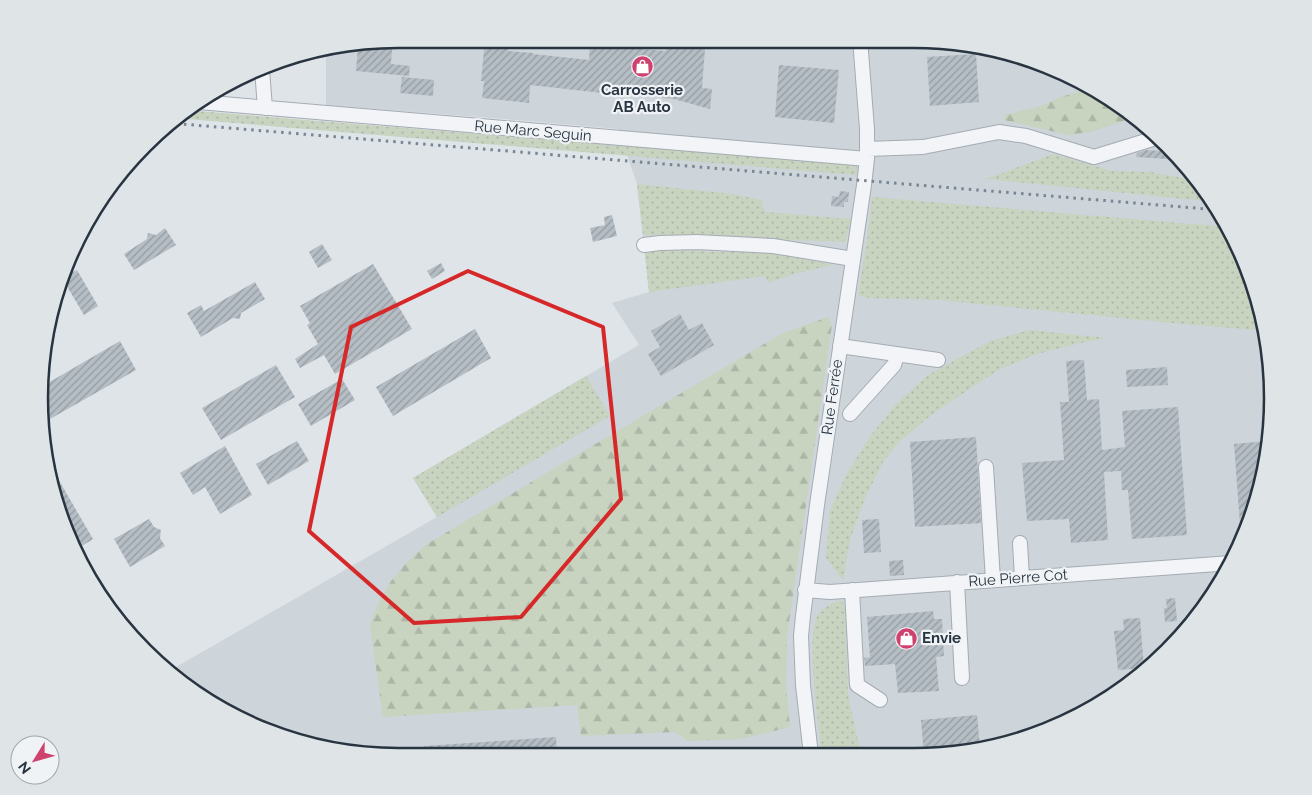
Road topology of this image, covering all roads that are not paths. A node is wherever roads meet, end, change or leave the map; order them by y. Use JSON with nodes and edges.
{"nodes":[{"id":1,"x":861,"y":48,"type":"edge"},
{"id":2,"x":262,"y":75,"type":"edge"},
{"id":3,"x":208,"y":103,"type":"edge"},
{"id":4,"x":265,"y":108,"type":"junction"},
{"id":5,"x":1151,"y":140,"type":"edge"},
{"id":6,"x":867,"y":154,"type":"junction"},
{"id":7,"x":644,"y":245,"type":"dead end"},
{"id":8,"x":853,"y":259,"type":"junction"},
{"id":9,"x":840,"y":346,"type":"junction"},
{"id":10,"x":897,"y":355,"type":"junction"},
{"id":11,"x":938,"y":360,"type":"dead end"},
{"id":12,"x":850,"y":414,"type":"dead end"},
{"id":13,"x":986,"y":467,"type":"dead end"},
{"id":14,"x":1020,"y":543,"type":"dead end"},
{"id":15,"x":1222,"y":564,"type":"edge"},
{"id":16,"x":1022,"y":578,"type":"junction"},
{"id":17,"x":993,"y":580,"type":"junction"},
{"id":18,"x":956,"y":582,"type":"junction"},
{"id":19,"x":805,"y":590,"type":"junction"},
{"id":20,"x":852,"y":590,"type":"junction"},
{"id":21,"x":962,"y":678,"type":"dead end"},
{"id":22,"x":880,"y":700,"type":"dead end"},
{"id":23,"x":810,"y":748,"type":"edge"}],
"edges":[{"from":1,"to":6,"type":"street","name":"Rue Ferrée"},
{"from":2,"to":4,"type":"street"},
{"from":3,"to":4,"type":"street","name":"Rue Marc Seguin"},
{"from":4,"to":6,"type":"street","name":"Rue Marc Seguin"},
{"from":5,"to":6,"type":"street","name":"Rue Marc Seguin"},
{"from":6,"to":8,"type":"street","name":"Rue Ferrée"},
{"from":7,"to":8,"type":"street"},
{"from":8,"to":9,"type":"street","name":"Rue Ferrée"},
{"from":9,"to":10,"type":"street"},
{"from":9,"to":19,"type":"street","name":"Rue Ferrée"},
{"from":10,"to":11,"type":"street"},
{"from":10,"to":12,"type":"street"},
{"from":13,"to":17,"type":"street"},
{"from":14,"to":16,"type":"street"},
{"from":15,"to":16,"type":"street","name":"Rue Pierre Cot"},
{"from":16,"to":17,"type":"street","name":"Rue Pierre Cot"},
{"from":17,"to":18,"type":"street","name":"Rue Pierre Cot"},
{"from":18,"to":20,"type":"street","name":"Rue Pierre Cot"},
{"from":18,"to":21,"type":"street"},
{"from":19,"to":20,"type":"street","name":"Rue Pierre Cot"},
{"from":19,"to":23,"type":"street","name":"Rue Ferrée"},
{"from":20,"to":22,"type":"street"}]}
